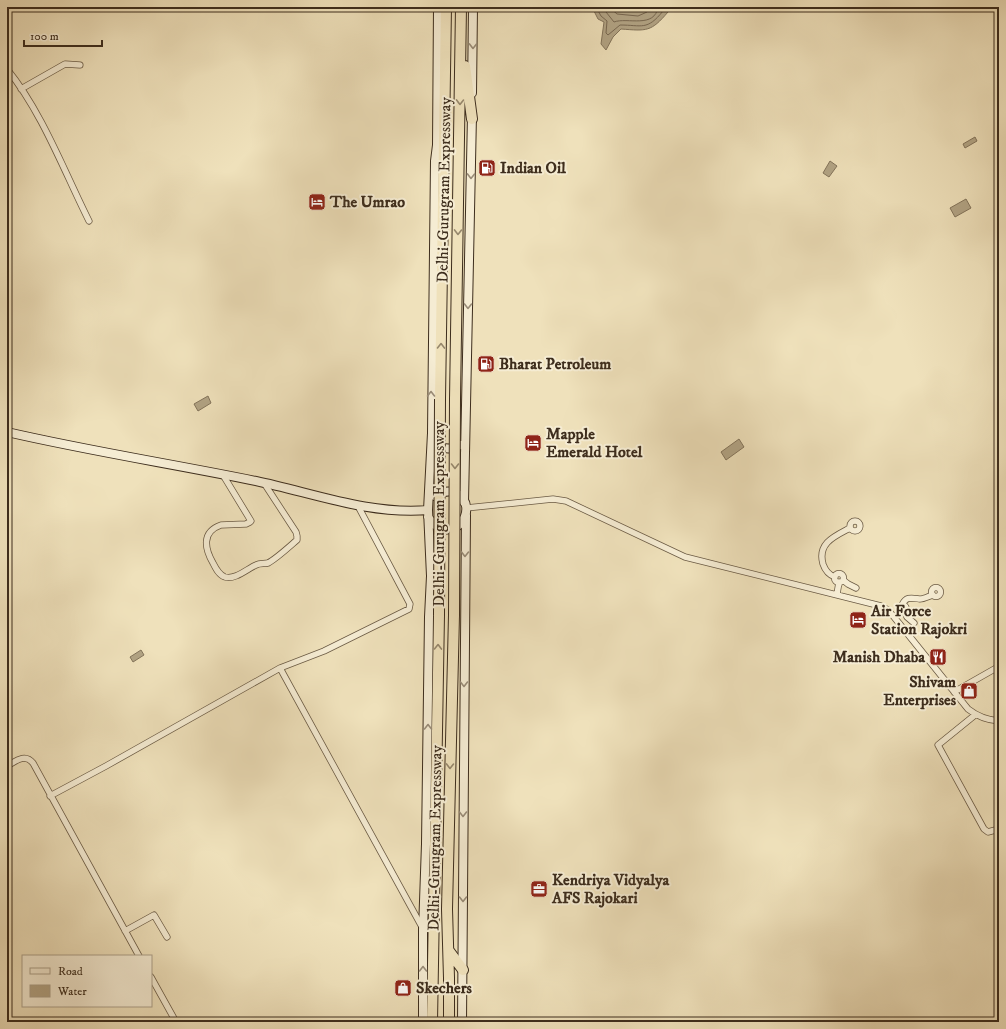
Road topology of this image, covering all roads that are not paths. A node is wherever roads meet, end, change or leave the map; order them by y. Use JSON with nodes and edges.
{"nodes":[{"id":1,"x":438,"y":7,"type":"edge"},
{"id":2,"x":446,"y":7,"type":"edge"},
{"id":3,"x":461,"y":7,"type":"edge"},
{"id":4,"x":473,"y":7,"type":"edge"},
{"id":5,"x":461,"y":45,"type":"junction"},
{"id":6,"x":80,"y":65,"type":"dead end"},
{"id":7,"x":7,"y":69,"type":"edge"},
{"id":8,"x":21,"y":89,"type":"junction"},
{"id":9,"x":472,"y":119,"type":"junction"},
{"id":10,"x":89,"y":221,"type":"dead end"},
{"id":11,"x":7,"y":432,"type":"edge"},
{"id":12,"x":432,"y":433,"type":"junction"},
{"id":13,"x":466,"y":436,"type":"junction"},
{"id":14,"x":223,"y":475,"type":"junction"},
{"id":15,"x":264,"y":483,"type":"junction"},
{"id":16,"x":358,"y":506,"type":"junction"},
{"id":17,"x":465,"y":508,"type":"junction"},
{"id":18,"x":428,"y":511,"type":"junction"},
{"id":19,"x":850,"y":528,"type":"dead end"},
{"id":20,"x":465,"y":574,"type":"junction"},
{"id":21,"x":431,"y":576,"type":"junction"},
{"id":22,"x":839,"y":580,"type":"junction"},
{"id":23,"x":856,"y":588,"type":"dead end"},
{"id":24,"x":837,"y":594,"type":"junction"},
{"id":25,"x":933,"y":594,"type":"dead end"},
{"id":26,"x":902,"y":608,"type":"junction"},
{"id":27,"x":888,"y":610,"type":"junction"},
{"id":28,"x":914,"y":623,"type":"dead end"},
{"id":29,"x":998,"y":667,"type":"dead end"},
{"id":30,"x":280,"y":668,"type":"junction"},
{"id":31,"x":954,"y":692,"type":"junction"},
{"id":32,"x":975,"y":715,"type":"junction"},
{"id":33,"x":999,"y":721,"type":"edge"},
{"id":34,"x":7,"y":766,"type":"edge"},
{"id":35,"x":50,"y":796,"type":"junction"},
{"id":36,"x":999,"y":829,"type":"edge"},
{"id":37,"x":423,"y":930,"type":"junction"},
{"id":38,"x":125,"y":931,"type":"junction"},
{"id":39,"x":167,"y":937,"type":"dead end"},
{"id":40,"x":449,"y":951,"type":"junction"},
{"id":41,"x":138,"y":955,"type":"edge"},
{"id":42,"x":463,"y":970,"type":"junction"},
{"id":43,"x":152,"y":979,"type":"edge"},
{"id":44,"x":176,"y":1022,"type":"edge"},
{"id":45,"x":423,"y":1022,"type":"edge"},
{"id":46,"x":432,"y":1022,"type":"edge"},
{"id":47,"x":449,"y":1022,"type":"edge"},
{"id":48,"x":462,"y":1022,"type":"edge"}],
"edges":[{"from":12,"to":1,"type":"main road","one_way":true},
{"from":46,"to":2,"type":"highway","name":"Delhi-Gurugram Expressway","one_way":true,"bridge":true},
{"from":3,"to":5,"type":"highway","name":"Delhi-Gurugram Expressway"},
{"from":4,"to":9,"type":"main road","one_way":true},
{"from":5,"to":9,"type":"highway"},
{"from":5,"to":40,"type":"highway","name":"Delhi-Gurugram Expressway","one_way":true,"bridge":true},
{"from":6,"to":8,"type":"street"},
{"from":7,"to":8,"type":"street"},
{"from":8,"to":10,"type":"street"},
{"from":9,"to":13,"type":"main road","one_way":true},
{"from":11,"to":14,"type":"main road"},
{"from":12,"to":13,"type":"main road"},
{"from":12,"to":18,"type":"main road"},
{"from":13,"to":17,"type":"main road"},
{"from":14,"to":15,"type":"main road"},
{"from":14,"to":15,"type":"street"},
{"from":15,"to":16,"type":"main road"},
{"from":16,"to":18,"type":"main road"},
{"from":16,"to":30,"type":"street"},
{"from":17,"to":18,"type":"main road"},
{"from":17,"to":18,"type":"main road"},
{"from":17,"to":20,"type":"main road","one_way":true},
{"from":17,"to":24,"type":"street"},
{"from":18,"to":21,"type":"main road"},
{"from":19,"to":22,"type":"street"},
{"from":20,"to":21,"type":"main road"},
{"from":20,"to":42,"type":"main road","one_way":true},
{"from":37,"to":21,"type":"main road","one_way":true},
{"from":22,"to":23,"type":"street"},
{"from":22,"to":24,"type":"street"},
{"from":24,"to":27,"type":"street"},
{"from":25,"to":26,"type":"street"},
{"from":26,"to":27,"type":"street"},
{"from":26,"to":28,"type":"street"},
{"from":27,"to":31,"type":"street"},
{"from":29,"to":31,"type":"street"},
{"from":30,"to":35,"type":"street"},
{"from":30,"to":37,"type":"street"},
{"from":31,"to":32,"type":"street"},
{"from":32,"to":33,"type":"street"},
{"from":32,"to":36,"type":"street"},
{"from":34,"to":35,"type":"street"},
{"from":35,"to":38,"type":"street"},
{"from":45,"to":37,"type":"main road","one_way":true},
{"from":38,"to":39,"type":"street"},
{"from":38,"to":41,"type":"street"},
{"from":40,"to":42,"type":"highway"},
{"from":40,"to":47,"type":"highway","name":"Delhi-Gurugram Expressway"},
{"from":42,"to":48,"type":"main road"},
{"from":43,"to":44,"type":"street"}]}
